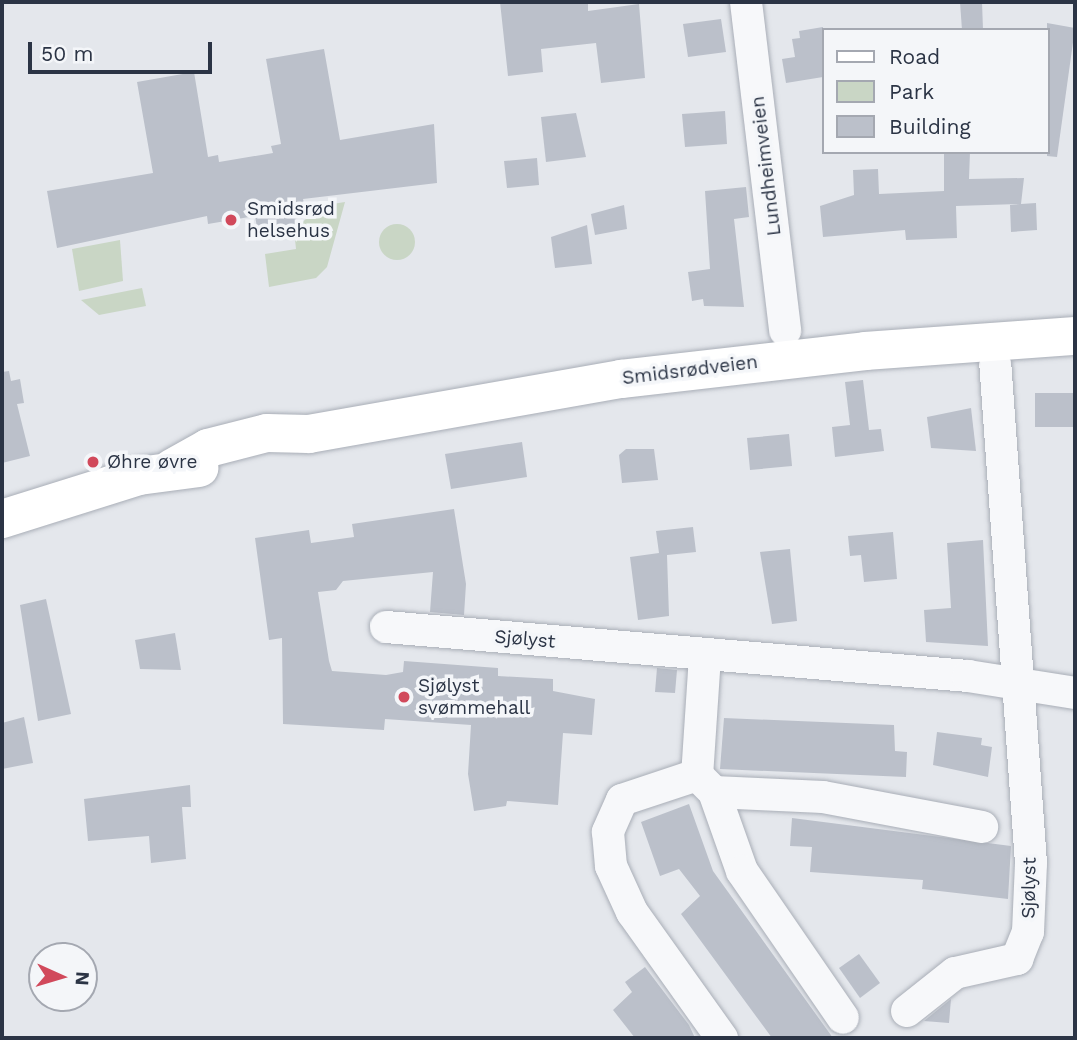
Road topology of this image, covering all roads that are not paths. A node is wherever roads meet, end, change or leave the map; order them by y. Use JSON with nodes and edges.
{"nodes":[{"id":1,"x":746,"y":2,"type":"edge"},
{"id":2,"x":785,"y":331,"type":"dead end"},
{"id":3,"x":1075,"y":336,"type":"edge"},
{"id":4,"x":995,"y":365,"type":"dead end"},
{"id":5,"x":2,"y":519,"type":"edge"},
{"id":6,"x":386,"y":627,"type":"dead end"},
{"id":7,"x":705,"y":656,"type":"junction"},
{"id":8,"x":1021,"y":689,"type":"junction"},
{"id":9,"x":1075,"y":693,"type":"edge"},
{"id":10,"x":705,"y":784,"type":"junction"},
{"id":11,"x":982,"y":827,"type":"dead end"},
{"id":12,"x":907,"y":1011,"type":"dead end"},
{"id":13,"x":843,"y":1017,"type":"dead end"},
{"id":14,"x":722,"y":1038,"type":"edge"}],
"edges":[{"from":1,"to":2,"type":"street","name":"Lundheimveien"},
{"from":3,"to":5,"type":"main road","name":"Smidsrødveien"},
{"from":4,"to":8,"type":"street","name":"Sjølyst"},
{"from":6,"to":7,"type":"street","name":"Sjølyst"},
{"from":7,"to":8,"type":"street","name":"Sjølyst"},
{"from":7,"to":10,"type":"street"},
{"from":8,"to":9,"type":"street","name":"Sjølyst"},
{"from":8,"to":12,"type":"street","name":"Sjølyst"},
{"from":10,"to":11,"type":"street"},
{"from":10,"to":13,"type":"street"},
{"from":10,"to":14,"type":"street"}]}
